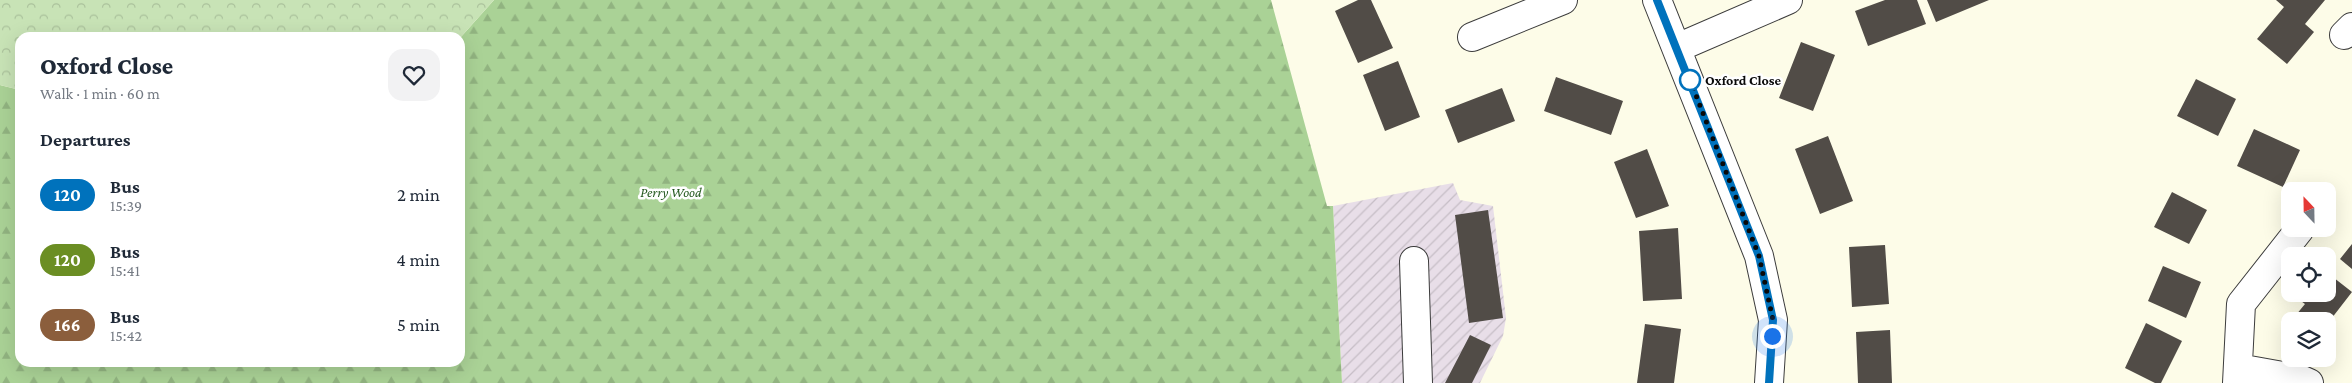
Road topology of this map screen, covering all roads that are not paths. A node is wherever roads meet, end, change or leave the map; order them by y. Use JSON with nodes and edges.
{"nodes":[{"id":1,"x":1563,"y":0,"type":"edge"},
{"id":2,"x":1657,"y":0,"type":"edge"},
{"id":3,"x":1788,"y":0,"type":"edge"},
{"id":4,"x":1472,"y":37,"type":"dead end"},
{"id":5,"x":1677,"y":48,"type":"junction"},
{"id":6,"x":2293,"y":238,"type":"edge"},
{"id":7,"x":1414,"y":261,"type":"dead end"},
{"id":8,"x":2238,"y":376,"type":"edge"},
{"id":9,"x":1418,"y":383,"type":"edge"},
{"id":10,"x":1769,"y":383,"type":"edge"},
{"id":11,"x":2309,"y":383,"type":"edge"}],
"edges":[{"from":1,"to":4,"type":"street"},
{"from":2,"to":5,"type":"street"},
{"from":3,"to":5,"type":"street"},
{"from":5,"to":10,"type":"street"},
{"from":6,"to":8,"type":"street"},
{"from":7,"to":9,"type":"street"},
{"from":8,"to":11,"type":"street"}]}
